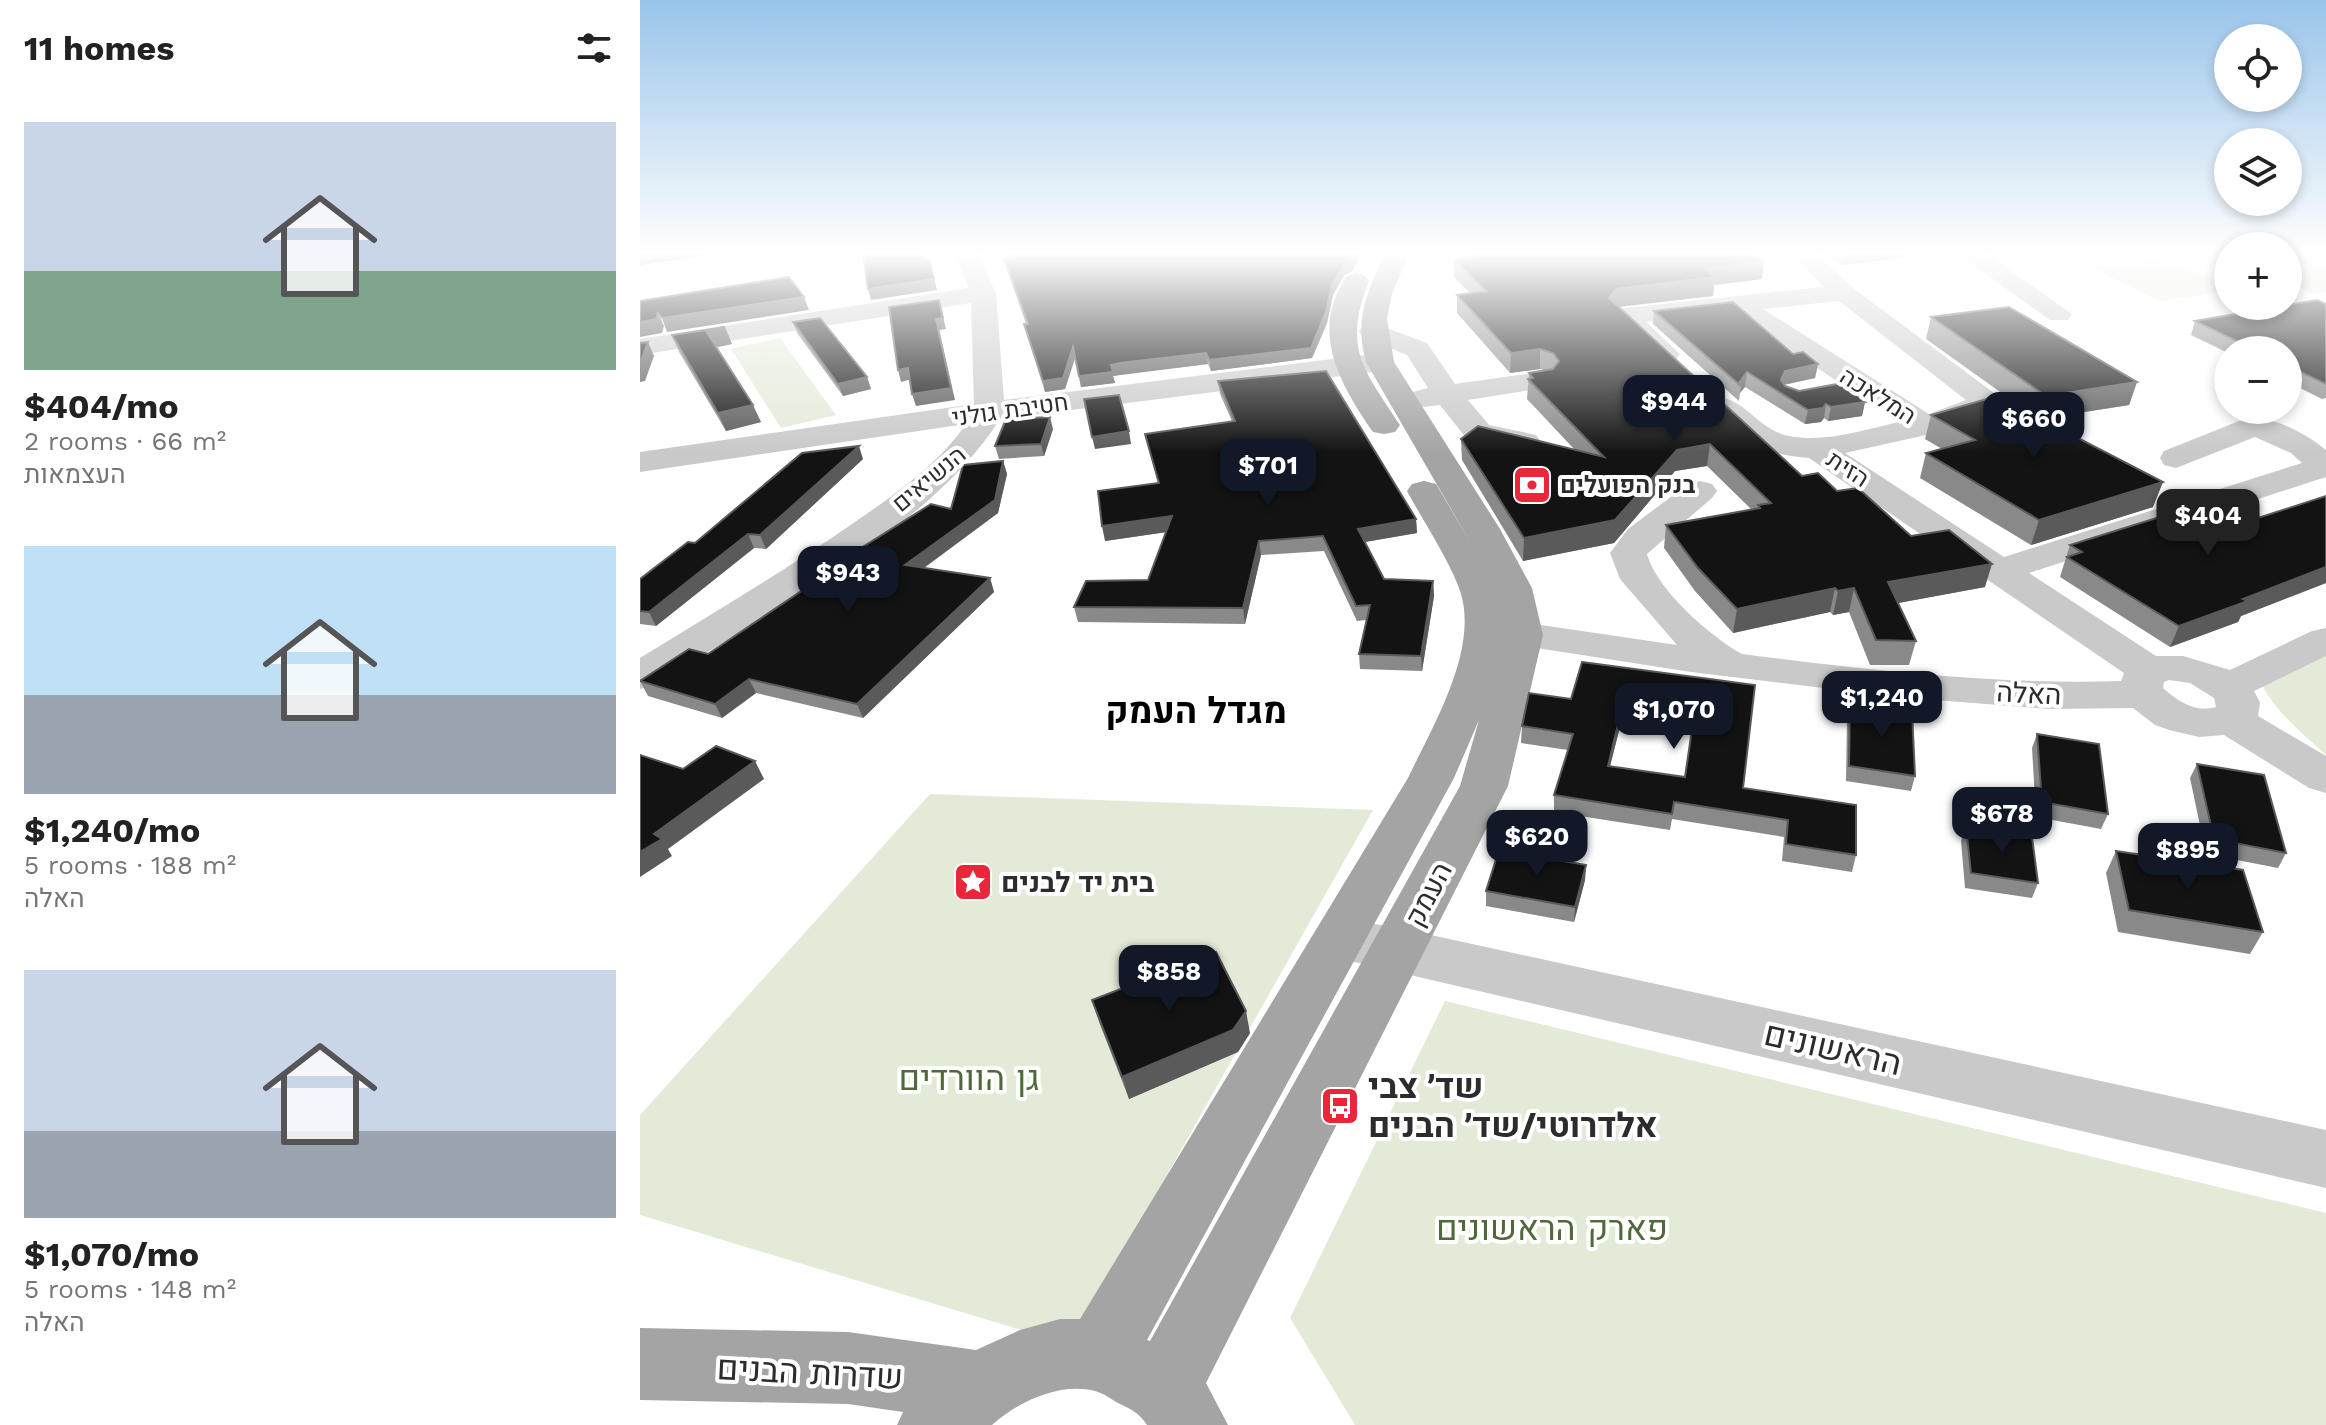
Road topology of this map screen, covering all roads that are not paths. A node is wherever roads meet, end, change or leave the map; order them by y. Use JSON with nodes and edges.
{"nodes":[{"id":1,"x":748,"y":320,"type":"edge"},
{"id":2,"x":975,"y":320,"type":"edge"},
{"id":3,"x":1344,"y":320,"type":"edge"},
{"id":4,"x":1377,"y":320,"type":"edge"},
{"id":5,"x":1629,"y":320,"type":"edge"},
{"id":6,"x":1762,"y":320,"type":"edge"},
{"id":7,"x":1880,"y":320,"type":"edge"},
{"id":8,"x":640,"y":347,"type":"edge"},
{"id":9,"x":1816,"y":356,"type":"junction"},
{"id":10,"x":1776,"y":360,"type":"edge"},
{"id":11,"x":1387,"y":377,"type":"junction"},
{"id":12,"x":1540,"y":381,"type":"edge"},
{"id":13,"x":1857,"y":383,"type":"junction"},
{"id":14,"x":1811,"y":391,"type":"edge"},
{"id":15,"x":990,"y":411,"type":"junction"},
{"id":16,"x":1926,"y":426,"type":"junction"},
{"id":17,"x":1525,"y":442,"type":"edge"},
{"id":18,"x":1817,"y":449,"type":"junction"},
{"id":19,"x":2176,"y":458,"type":"dead end"},
{"id":20,"x":640,"y":462,"type":"edge"},
{"id":21,"x":1700,"y":491,"type":"dead end"},
{"id":22,"x":2001,"y":570,"type":"junction"},
{"id":23,"x":1504,"y":632,"type":"junction"},
{"id":24,"x":2326,"y":640,"type":"edge"},
{"id":25,"x":2307,"y":658,"type":"edge"},
{"id":26,"x":1736,"y":667,"type":"junction"},
{"id":27,"x":640,"y":676,"type":"edge"},
{"id":28,"x":2147,"y":683,"type":"junction"},
{"id":29,"x":2230,"y":703,"type":"junction"},
{"id":30,"x":2326,"y":777,"type":"edge"},
{"id":31,"x":1339,"y":939,"type":"junction"},
{"id":32,"x":1399,"y":949,"type":"junction"},
{"id":33,"x":2326,"y":1159,"type":"edge"},
{"id":34,"x":1099,"y":1355,"type":"junction"},
{"id":35,"x":640,"y":1364,"type":"edge"},
{"id":36,"x":957,"y":1406,"type":"edge"},
{"id":37,"x":1178,"y":1406,"type":"edge"}],
"edges":[{"from":1,"to":8,"type":"street"},
{"from":2,"to":15,"type":"street"},
{"from":3,"to":11,"type":"main road","name":"העמק"},
{"from":4,"to":11,"type":"main road"},
{"from":5,"to":18,"type":"street","name":"הזית"},
{"from":6,"to":9,"type":"street","name":"המלאכה"},
{"from":7,"to":16,"type":"street"},
{"from":9,"to":10,"type":"street"},
{"from":9,"to":13,"type":"street","name":"המלאכה"},
{"from":11,"to":12,"type":"street","name":"חטיבת גולני"},
{"from":11,"to":15,"type":"street","name":"חטיבת גולני"},
{"from":11,"to":17,"type":"street"},
{"from":11,"to":23,"type":"main road","name":"העמק"},
{"from":13,"to":14,"type":"street"},
{"from":13,"to":16,"type":"street","name":"המלאכה"},
{"from":15,"to":20,"type":"street","name":"חטיבת גולני"},
{"from":15,"to":27,"type":"street","name":"הנשיאים"},
{"from":16,"to":18,"type":"street","name":"המלאכה"},
{"from":18,"to":22,"type":"street","name":"הזית"},
{"from":19,"to":22,"type":"street"},
{"from":21,"to":26,"type":"street"},
{"from":22,"to":28,"type":"street","name":"הזית"},
{"from":23,"to":26,"type":"street","name":"האלה"},
{"from":23,"to":31,"type":"main road","name":"העמק"},
{"from":23,"to":32,"type":"main road","name":"העמק"},
{"from":24,"to":25,"type":"street"},
{"from":25,"to":29,"type":"street"},
{"from":26,"to":28,"type":"street","name":"האלה"},
{"from":28,"to":29,"type":"street","name":"הזית"},
{"from":29,"to":30,"type":"street"},
{"from":31,"to":32,"type":"street","name":"הראשונים"},
{"from":31,"to":34,"type":"main road","name":"העמק"},
{"from":32,"to":33,"type":"street","name":"הראשונים"},
{"from":32,"to":37,"type":"main road","name":"העמק"},
{"from":34,"to":36,"type":"main road"},
{"from":34,"to":37,"type":"main road"},
{"from":35,"to":36,"type":"main road","name":"שדרות הבנים"}]}
